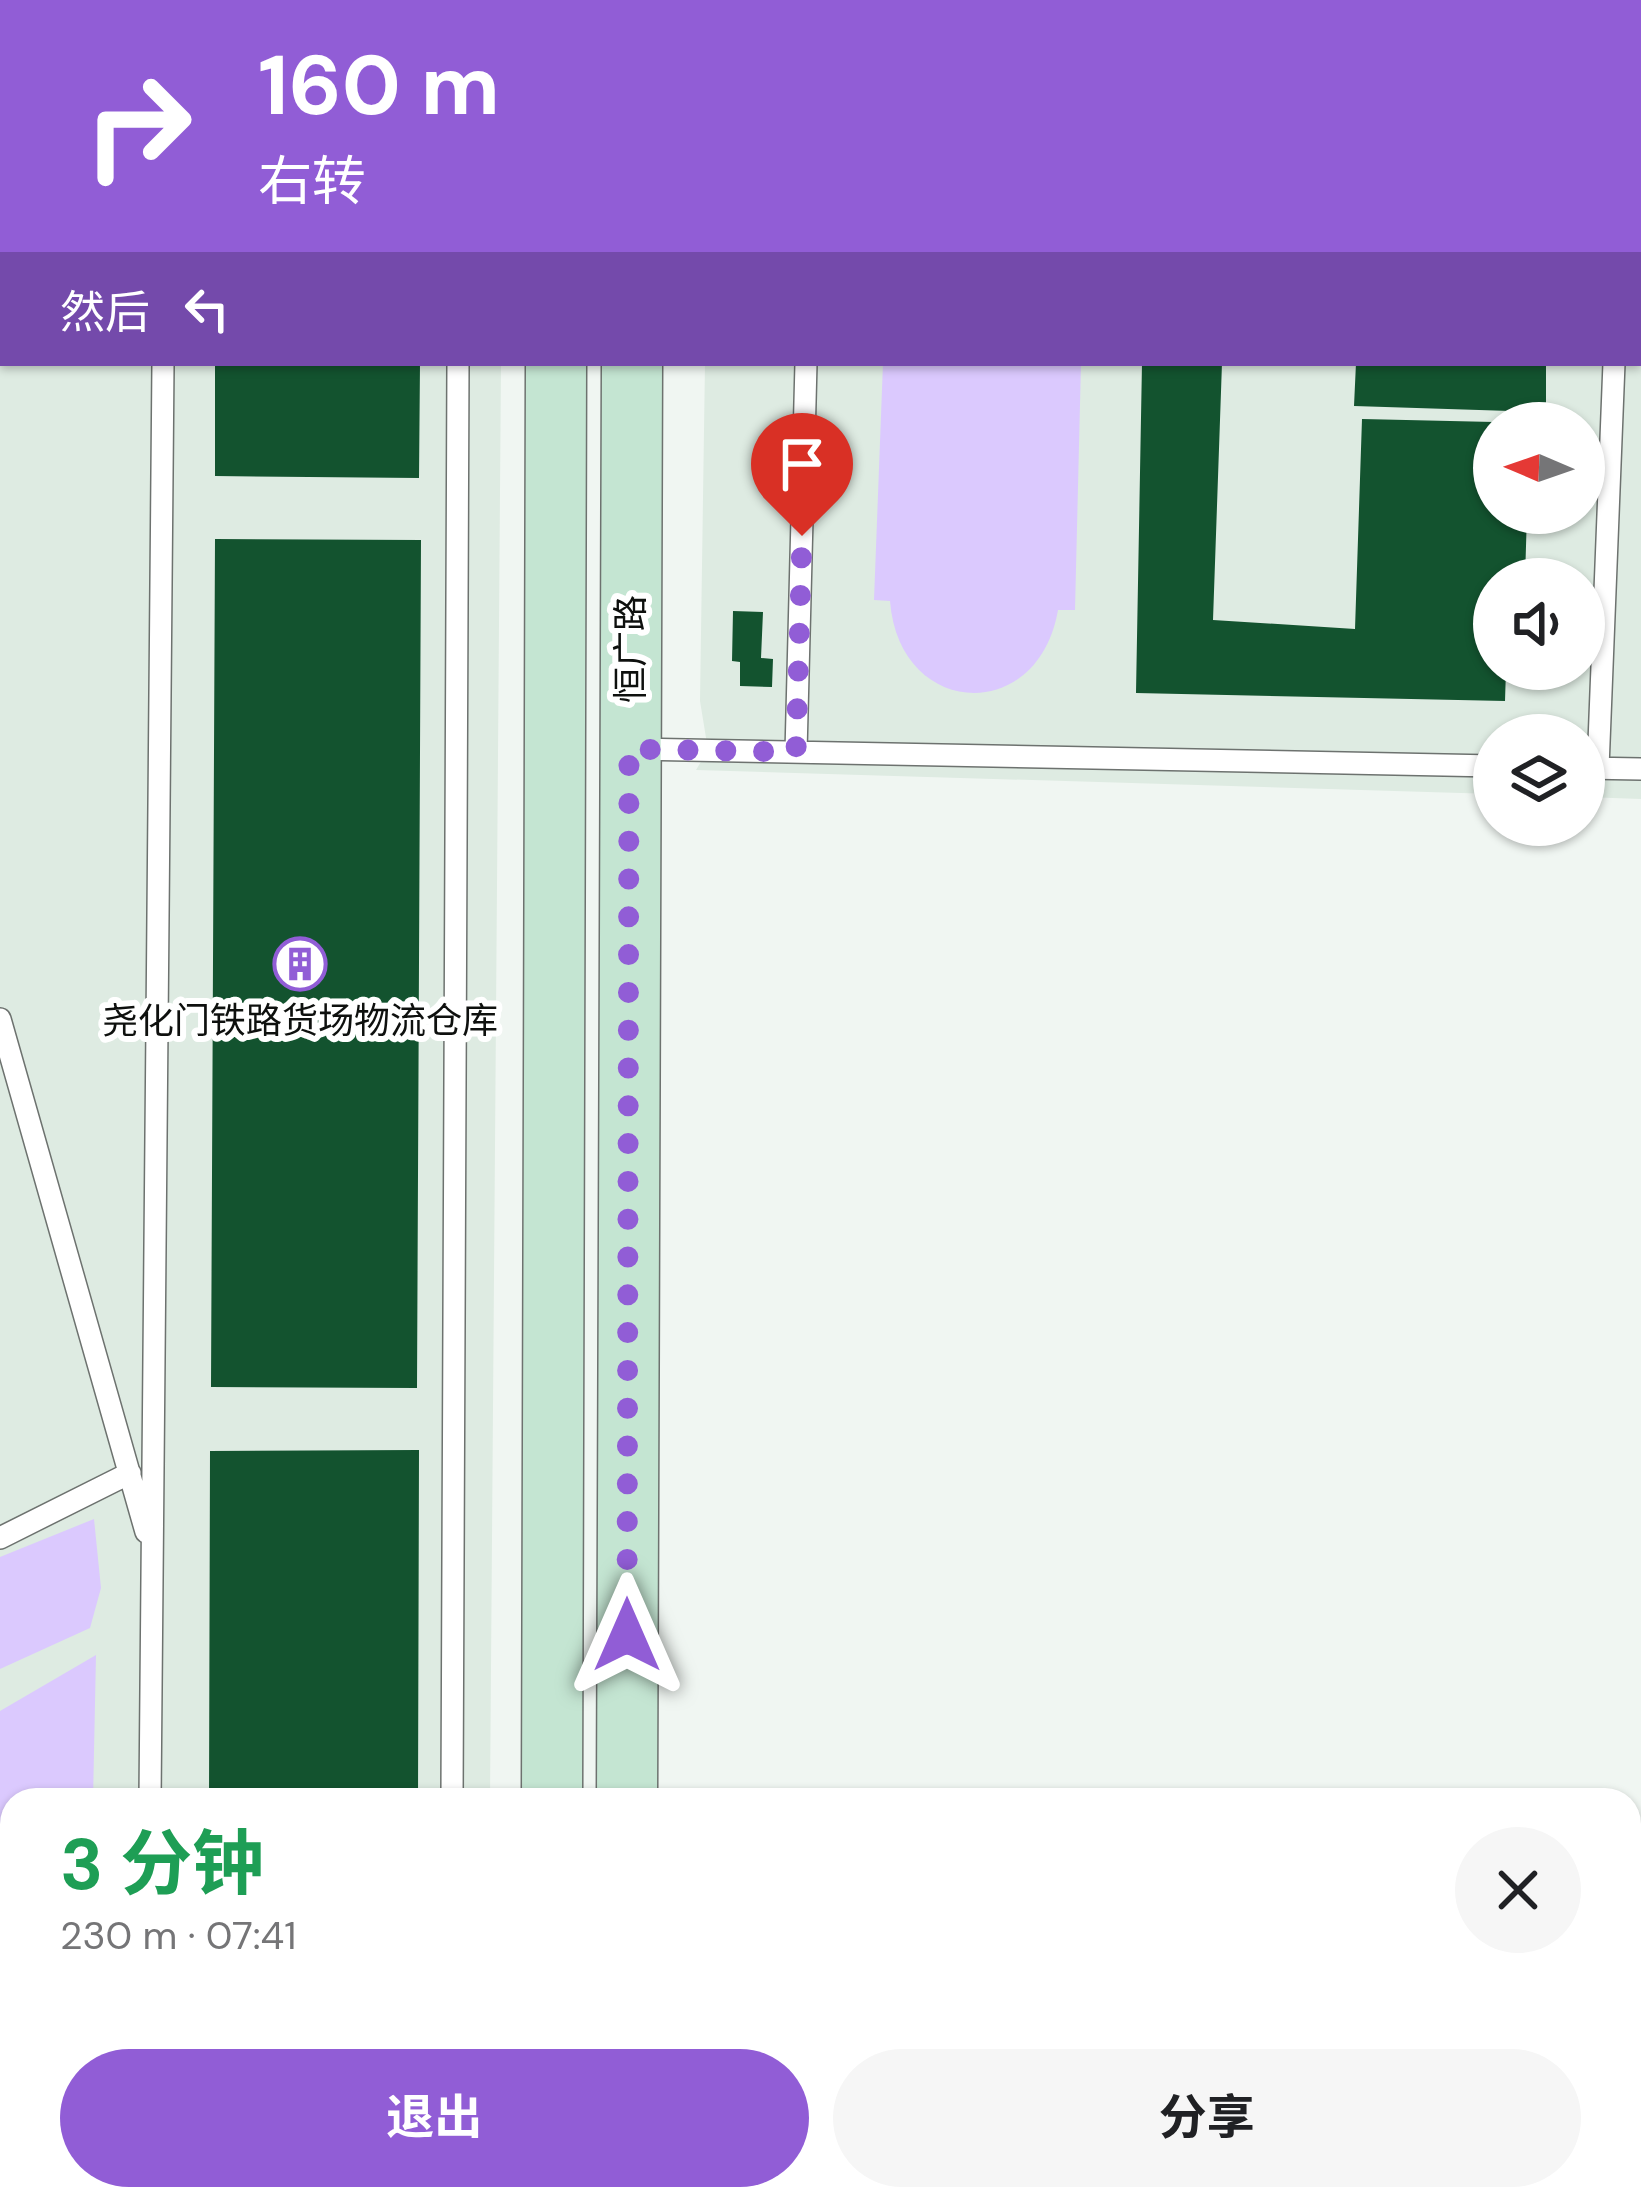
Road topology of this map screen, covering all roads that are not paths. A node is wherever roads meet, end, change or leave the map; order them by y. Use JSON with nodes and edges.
{"nodes":[{"id":1,"x":164,"y":366,"type":"edge"},
{"id":2,"x":458,"y":366,"type":"edge"},
{"id":3,"x":556,"y":366,"type":"edge"},
{"id":4,"x":632,"y":366,"type":"edge"},
{"id":5,"x":806,"y":366,"type":"edge"},
{"id":6,"x":1614,"y":366,"type":"edge"},
{"id":7,"x":1594,"y":714,"type":"edge"},
{"id":8,"x":629,"y":749,"type":"junction"},
{"id":9,"x":796,"y":752,"type":"junction"},
{"id":10,"x":1473,"y":766,"type":"edge"},
{"id":11,"x":1605,"y":768,"type":"edge"},
{"id":12,"x":1641,"y":769,"type":"edge"},
{"id":13,"x":0,"y":1019,"type":"edge"},
{"id":14,"x":130,"y":1473,"type":"junction"},
{"id":15,"x":0,"y":1538,"type":"edge"},
{"id":16,"x":153,"y":1556,"type":"junction"},
{"id":17,"x":150,"y":1788,"type":"edge"},
{"id":18,"x":452,"y":1788,"type":"edge"},
{"id":19,"x":552,"y":1788,"type":"edge"},
{"id":20,"x":627,"y":1788,"type":"edge"}],
"edges":[{"from":1,"to":16,"type":"lane"},
{"from":2,"to":18,"type":"lane"},
{"from":3,"to":19,"type":"street","name":"恒广路"},
{"from":4,"to":8,"type":"street","name":"恒广路"},
{"from":5,"to":9,"type":"lane"},
{"from":6,"to":7,"type":"lane"},
{"from":8,"to":9,"type":"lane"},
{"from":8,"to":20,"type":"street","name":"恒广路"},
{"from":9,"to":10,"type":"lane"},
{"from":11,"to":12,"type":"lane"},
{"from":13,"to":14,"type":"lane"},
{"from":14,"to":15,"type":"lane"},
{"from":14,"to":16,"type":"lane"},
{"from":16,"to":17,"type":"lane"}]}
